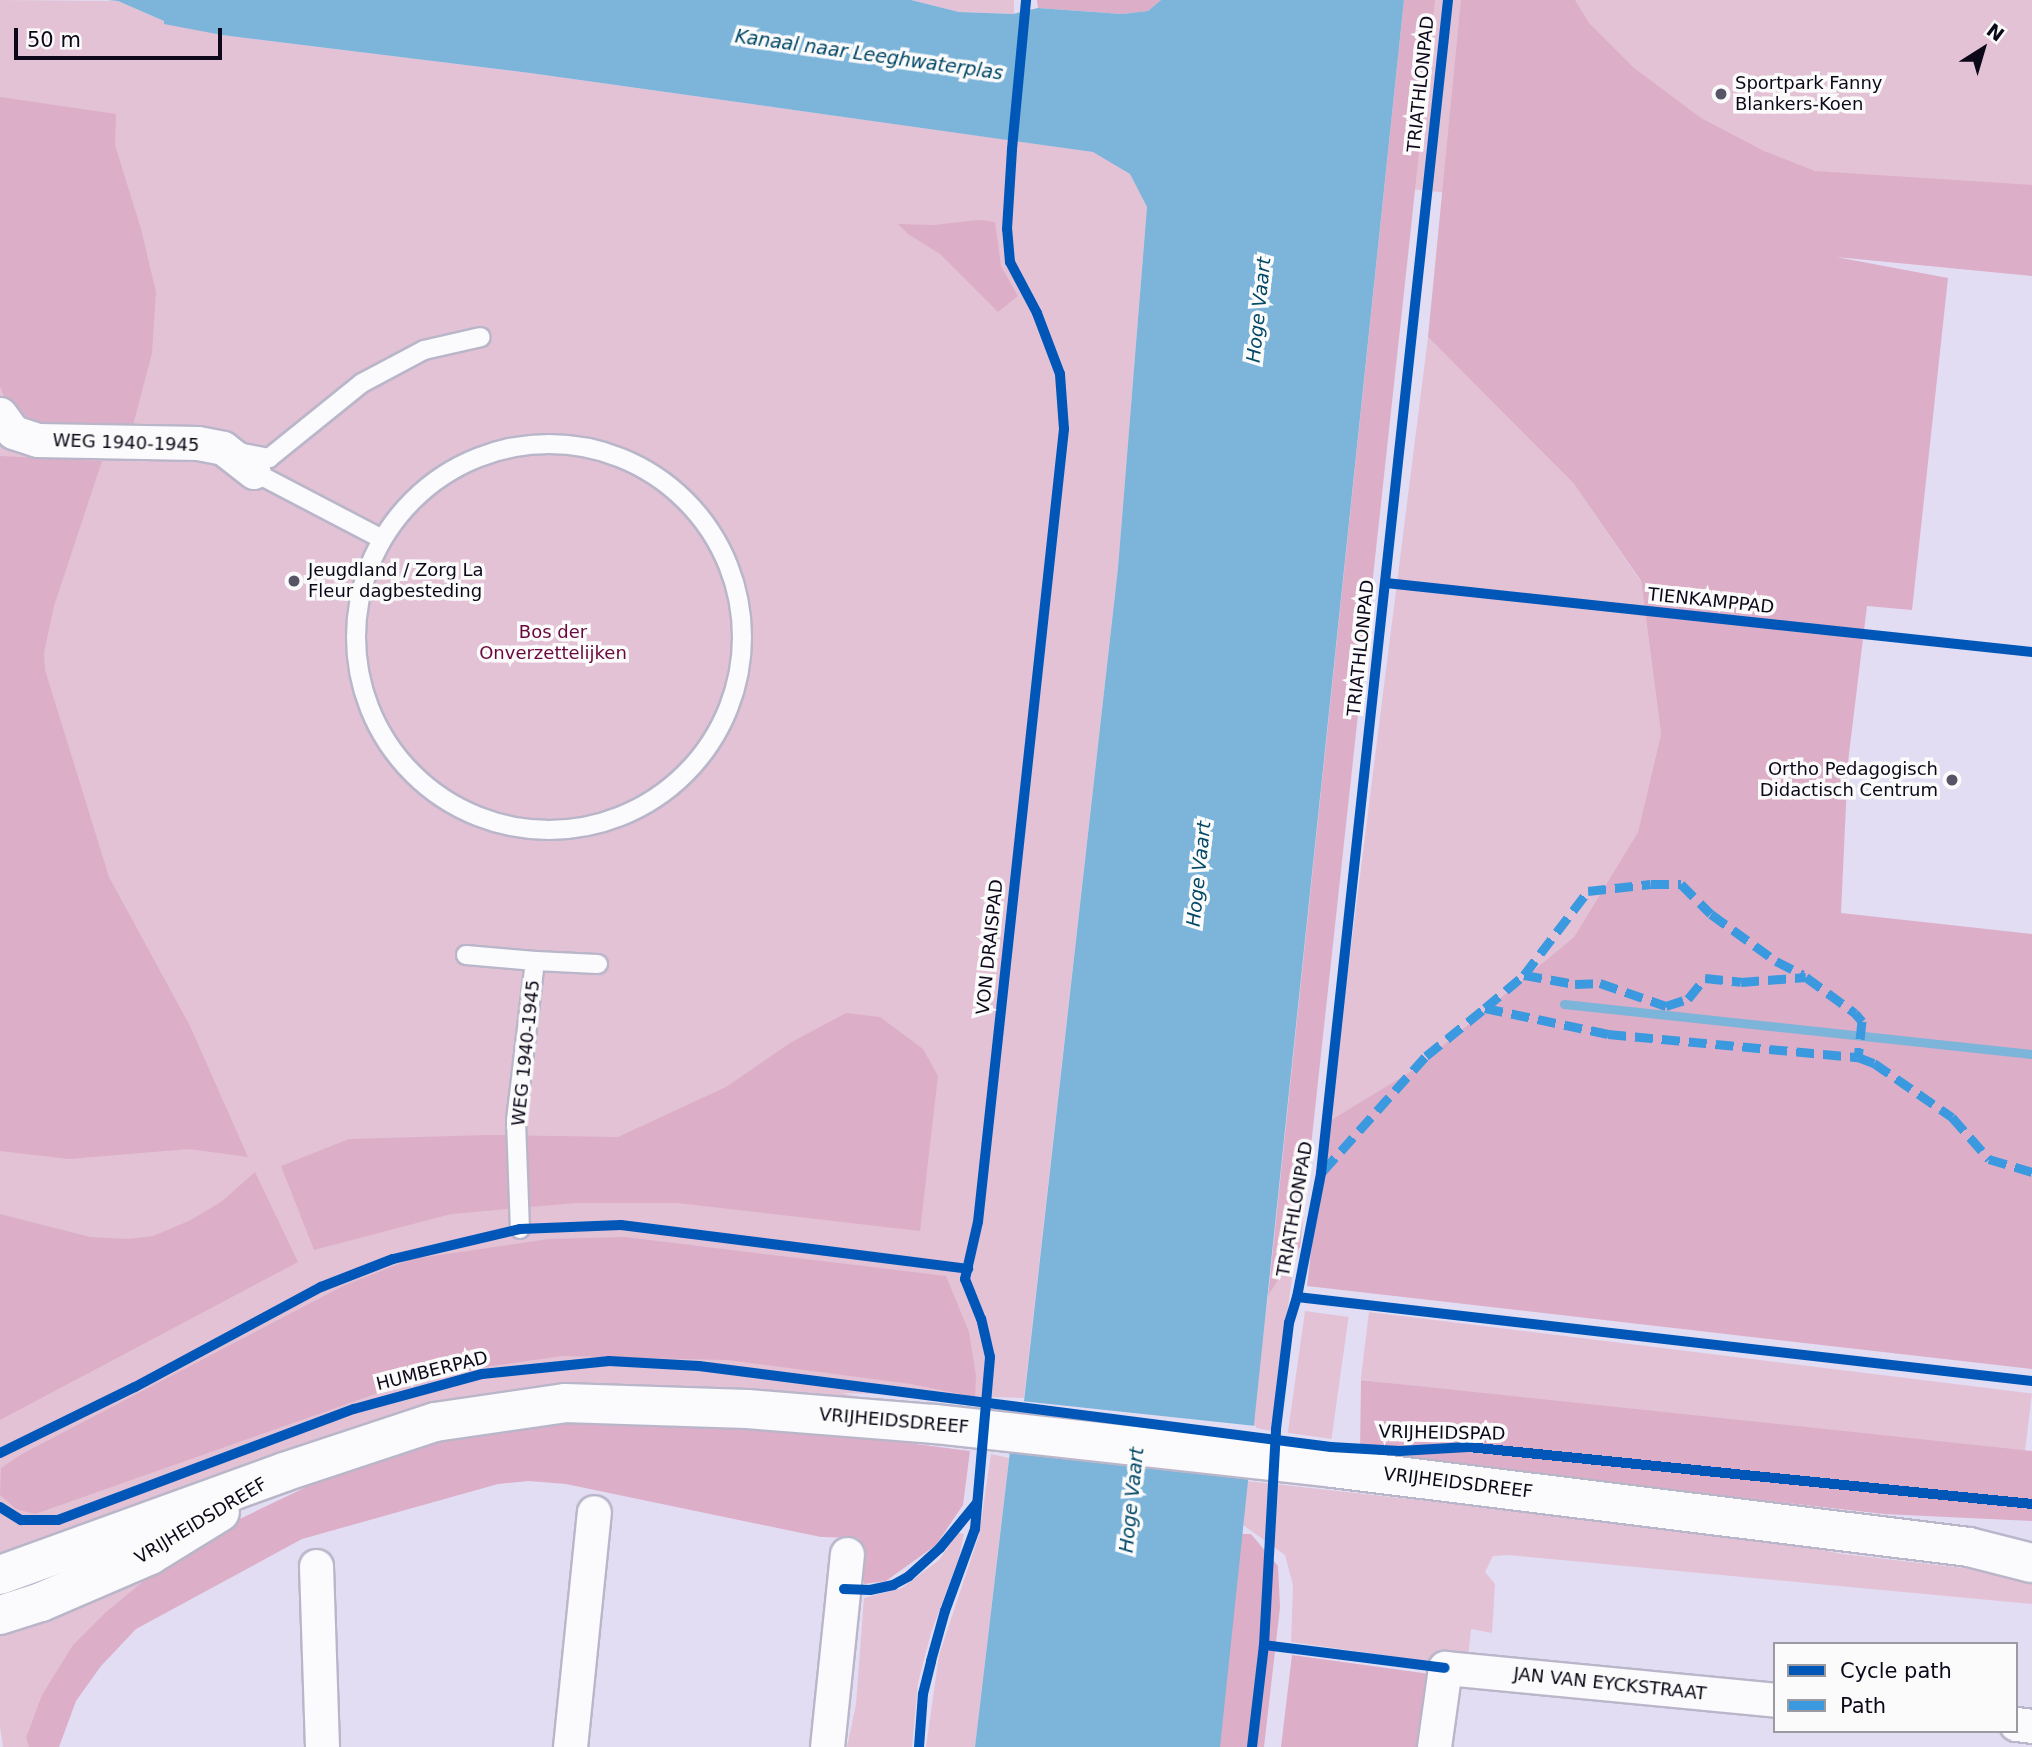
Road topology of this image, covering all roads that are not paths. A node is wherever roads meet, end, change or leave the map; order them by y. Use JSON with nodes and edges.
{"nodes":[{"id":1,"x":481,"y":337,"type":"dead end"},
{"id":2,"x":0,"y":414,"type":"edge"},
{"id":3,"x":223,"y":449,"type":"junction"},
{"id":4,"x":254,"y":472,"type":"joint"},
{"id":5,"x":380,"y":538,"type":"junction"},
{"id":6,"x":466,"y":955,"type":"dead end"},
{"id":7,"x":535,"y":961,"type":"junction"},
{"id":8,"x":598,"y":964,"type":"dead end"},
{"id":9,"x":520,"y":1229,"type":"dead end"},
{"id":10,"x":284,"y":1472,"type":"junction"},
{"id":11,"x":594,"y":1512,"type":"dead end"},
{"id":12,"x":2032,"y":1543,"type":"edge"},
{"id":13,"x":1969,"y":1547,"type":"junction"},
{"id":14,"x":847,"y":1554,"type":"dead end"},
{"id":15,"x":2032,"y":1563,"type":"edge"},
{"id":16,"x":316,"y":1566,"type":"dead end"},
{"id":17,"x":0,"y":1575,"type":"edge"},
{"id":18,"x":0,"y":1615,"type":"edge"},
{"id":19,"x":1773,"y":1700,"type":"edge"},
{"id":20,"x":322,"y":1747,"type":"edge"},
{"id":21,"x":570,"y":1747,"type":"edge"},
{"id":22,"x":827,"y":1747,"type":"edge"},
{"id":23,"x":1434,"y":1747,"type":"edge"}],
"edges":[{"from":1,"to":3,"type":"lane"},
{"from":2,"to":3,"type":"street","name":"WEG 1940-1945"},
{"from":3,"to":4,"type":"street","name":"WEG 1940-1945"},
{"from":4,"to":5,"type":"lane"},
{"from":5,"to":5,"type":"lane"},
{"from":6,"to":7,"type":"lane","name":"WEG 1940-1945"},
{"from":7,"to":8,"type":"lane","name":"WEG 1940-1945"},
{"from":7,"to":9,"type":"lane","name":"WEG 1940-1945"},
{"from":10,"to":13,"type":"main road","name":"VRIJHEIDSDREEF"},
{"from":10,"to":17,"type":"main road","name":"VRIJHEIDSDREEF"},
{"from":10,"to":18,"type":"main road","name":"VRIJHEIDSDREEF"},
{"from":11,"to":21,"type":"street"},
{"from":12,"to":13,"type":"main road","name":"VRIJHEIDSDREEF"},
{"from":13,"to":15,"type":"main road","name":"VRIJHEIDSDREEF"},
{"from":14,"to":22,"type":"street"},
{"from":16,"to":20,"type":"street"},
{"from":19,"to":23,"type":"street","name":"JAN VAN EYCKSTRAAT"}]}
